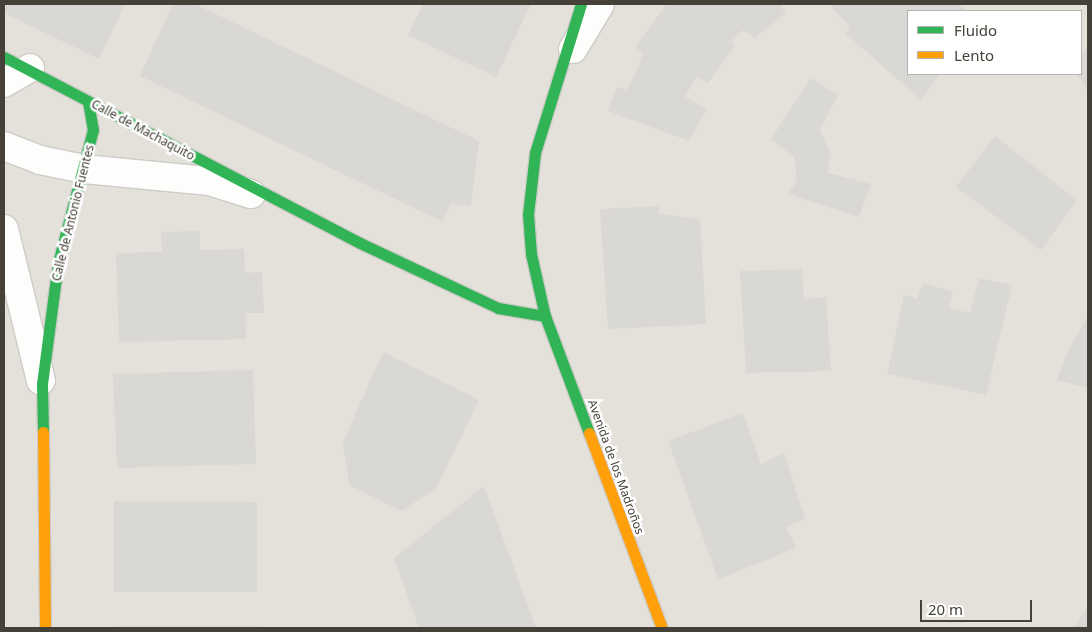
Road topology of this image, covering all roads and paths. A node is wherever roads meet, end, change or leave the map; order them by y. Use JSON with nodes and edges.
{"nodes":[{"id":1,"x":581,"y":4,"type":"edge"},
{"id":2,"x":600,"y":4,"type":"edge"},
{"id":3,"x":4,"y":57,"type":"edge"},
{"id":4,"x":30,"y":68,"type":"junction"},
{"id":5,"x":557,"y":78,"type":"junction"},
{"id":6,"x":4,"y":83,"type":"edge"},
{"id":7,"x":88,"y":102,"type":"junction"},
{"id":8,"x":4,"y":146,"type":"edge"},
{"id":9,"x":84,"y":169,"type":"junction"},
{"id":10,"x":282,"y":204,"type":"junction"},
{"id":11,"x":4,"y":230,"type":"edge"},
{"id":12,"x":545,"y":316,"type":"junction"},
{"id":13,"x":42,"y":384,"type":"junction"},
{"id":14,"x":45,"y":628,"type":"edge"},
{"id":15,"x":662,"y":628,"type":"edge"}],
"edges":[{"from":1,"to":5,"type":"street","name":"Avenida de los Madroños"},
{"from":2,"to":5,"type":"street"},
{"from":3,"to":4,"type":"street","name":"Calle de Machaquito"},
{"from":4,"to":6,"type":"street"},
{"from":4,"to":7,"type":"street","name":"Calle de Machaquito"},
{"from":5,"to":12,"type":"street","name":"Avenida de los Madroños"},
{"from":7,"to":9,"type":"street","name":"Calle de Antonio Fuentes"},
{"from":7,"to":10,"type":"street","name":"Calle de Machaquito"},
{"from":8,"to":9,"type":"street","name":"Calle de Machaquito"},
{"from":9,"to":10,"type":"street","name":"Calle de Machaquito"},
{"from":9,"to":13,"type":"street","name":"Calle de Antonio Fuentes"},
{"from":10,"to":12,"type":"street","name":"Calle de Machaquito"},
{"from":11,"to":13,"type":"street","name":"Calle de Antonio Fuentes"},
{"from":12,"to":15,"type":"street","name":"Avenida de los Madroños"},
{"from":13,"to":14,"type":"street","name":"Calle de Antonio Fuentes"}]}
